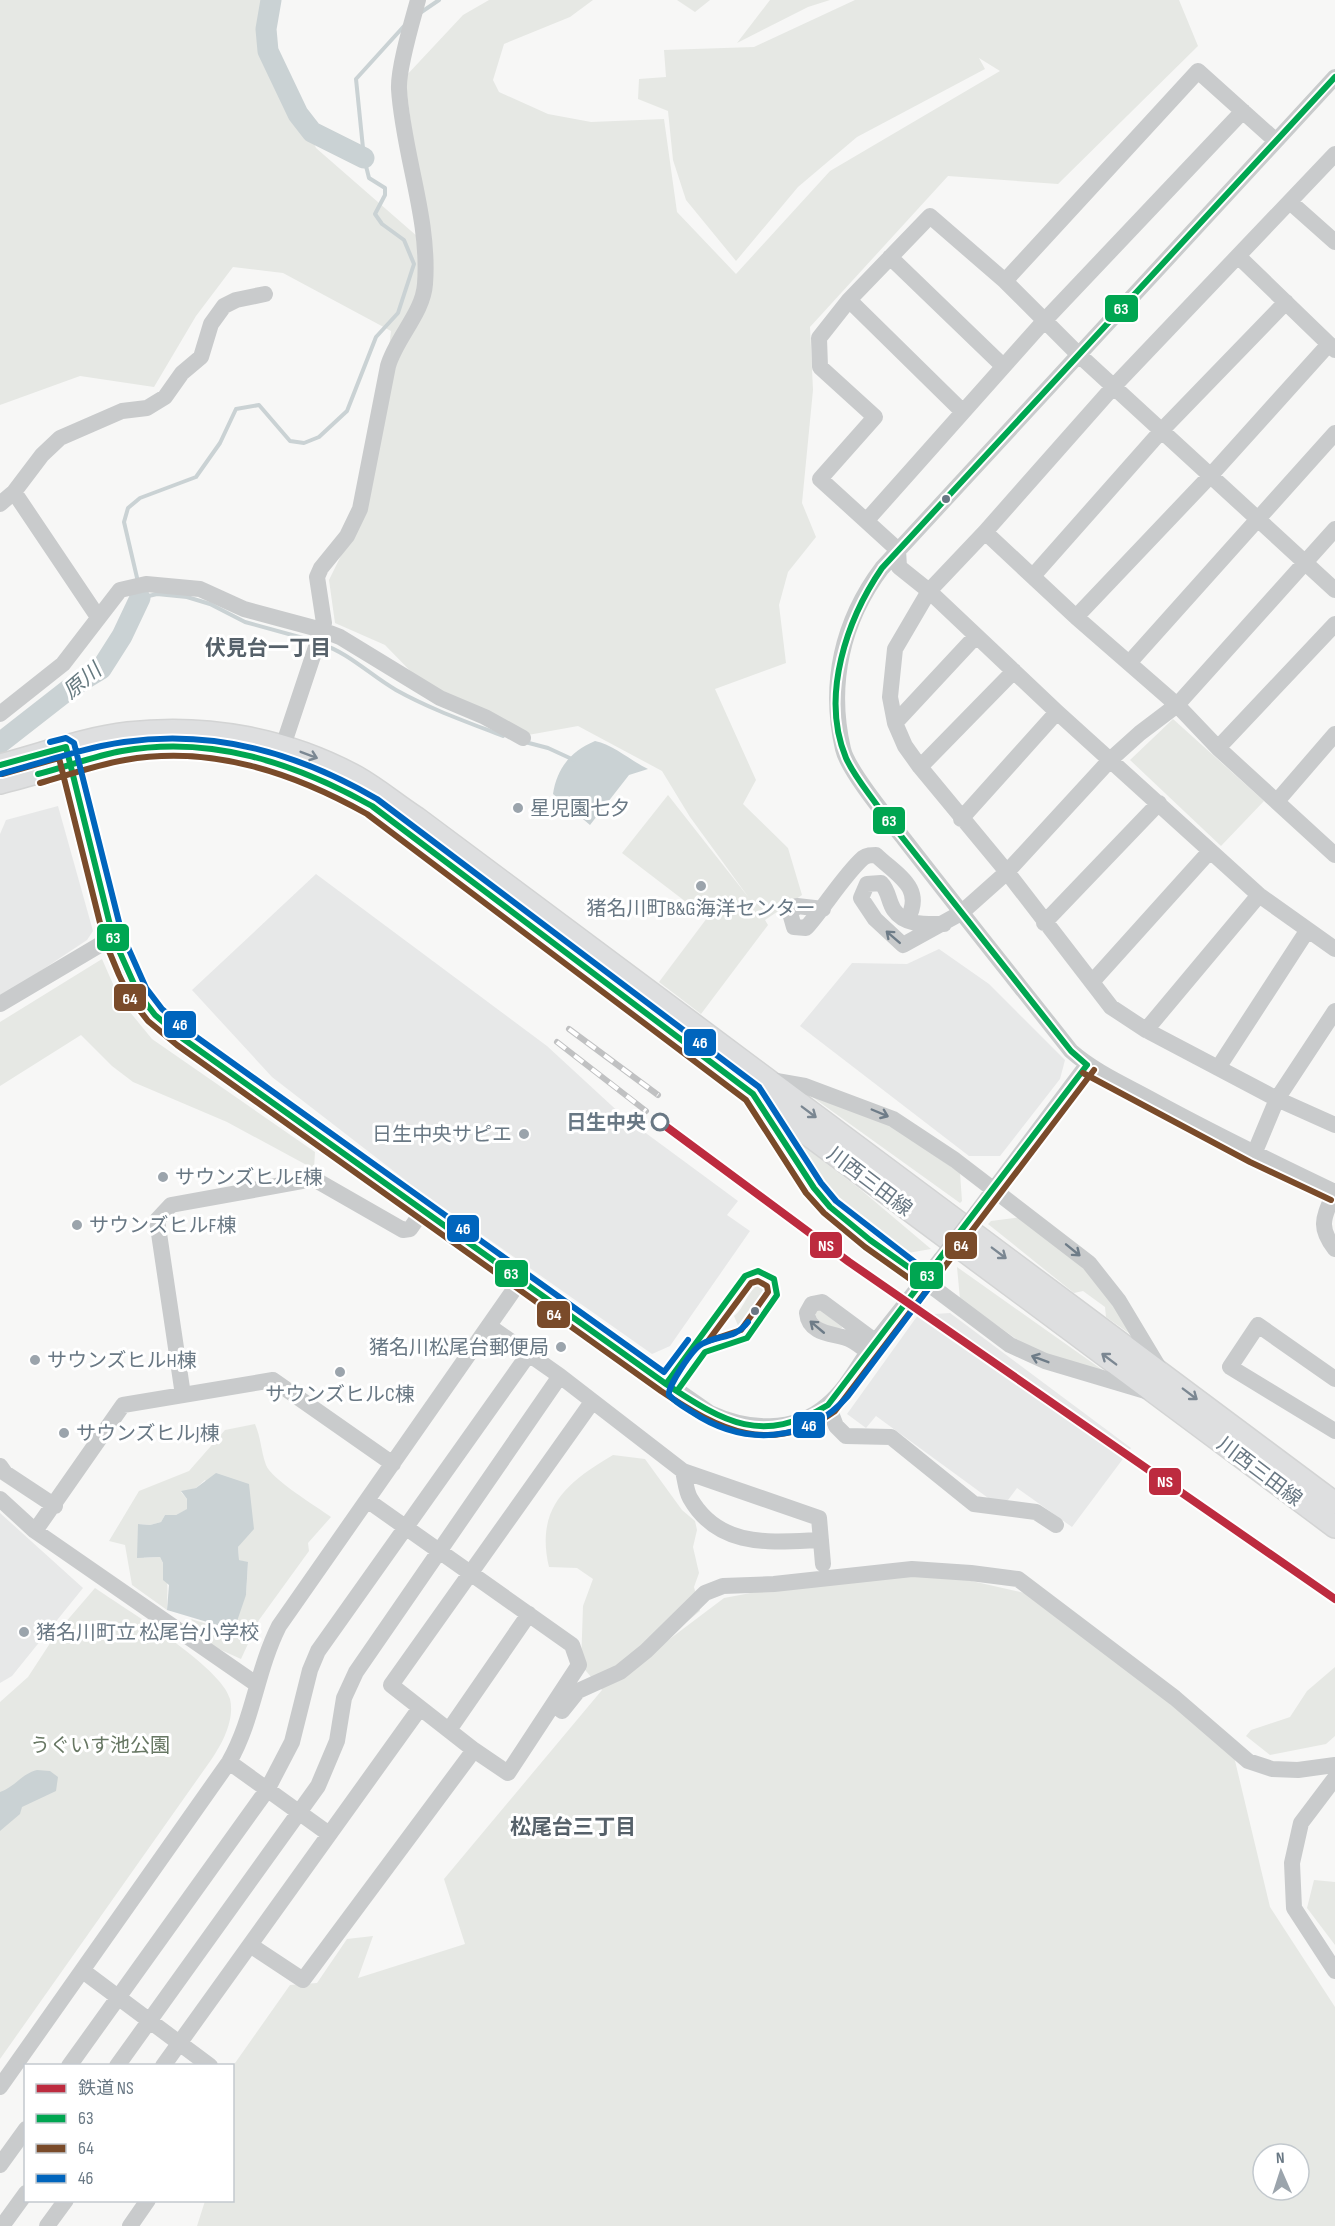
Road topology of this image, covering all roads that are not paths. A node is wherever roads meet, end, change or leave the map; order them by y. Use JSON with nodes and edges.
{"nodes":[{"id":1,"x":417,"y":4,"type":"edge"},
{"id":2,"x":1335,"y":77,"type":"edge"},
{"id":3,"x":1243,"y":111,"type":"junction"},
{"id":4,"x":1276,"y":141,"type":"junction"},
{"id":5,"x":1335,"y":154,"type":"edge"},
{"id":6,"x":1290,"y":202,"type":"junction"},
{"id":7,"x":1335,"y":242,"type":"edge"},
{"id":8,"x":890,"y":257,"type":"junction"},
{"id":9,"x":1239,"y":257,"type":"junction"},
{"id":10,"x":1005,"y":281,"type":"junction"},
{"id":11,"x":265,"y":294,"type":"dead end"},
{"id":12,"x":849,"y":300,"type":"junction"},
{"id":13,"x":1286,"y":302,"type":"junction"},
{"id":14,"x":1045,"y":320,"type":"junction"},
{"id":15,"x":1332,"y":347,"type":"edge"},
{"id":16,"x":1078,"y":354,"type":"junction"},
{"id":17,"x":1003,"y":366,"type":"junction"},
{"id":18,"x":1115,"y":385,"type":"junction"},
{"id":19,"x":963,"y":412,"type":"junction"},
{"id":20,"x":1163,"y":429,"type":"junction"},
{"id":21,"x":1335,"y":433,"type":"edge"},
{"id":22,"x":1211,"y":475,"type":"junction"},
{"id":23,"x":14,"y":492,"type":"junction"},
{"id":24,"x":0,"y":504,"type":"edge"},
{"id":25,"x":1258,"y":517,"type":"junction"},
{"id":26,"x":867,"y":520,"type":"junction"},
{"id":27,"x":1335,"y":529,"type":"edge"},
{"id":28,"x":985,"y":532,"type":"junction"},
{"id":29,"x":898,"y":550,"type":"junction"},
{"id":30,"x":1305,"y":561,"type":"junction"},
{"id":31,"x":1033,"y":576,"type":"junction"},
{"id":32,"x":1335,"y":590,"type":"edge"},
{"id":33,"x":929,"y":591,"type":"junction"},
{"id":34,"x":99,"y":617,"type":"junction"},
{"id":35,"x":1076,"y":617,"type":"junction"},
{"id":36,"x":1335,"y":624,"type":"edge"},
{"id":37,"x":976,"y":636,"type":"junction"},
{"id":38,"x":319,"y":638,"type":"junction"},
{"id":39,"x":1129,"y":663,"type":"junction"},
{"id":40,"x":1014,"y":671,"type":"junction"},
{"id":41,"x":1177,"y":705,"type":"junction"},
{"id":42,"x":1057,"y":712,"type":"junction"},
{"id":43,"x":0,"y":714,"type":"edge"},
{"id":44,"x":895,"y":723,"type":"junction"},
{"id":45,"x":1335,"y":734,"type":"edge"},
{"id":46,"x":524,"y":738,"type":"dead end"},
{"id":47,"x":1218,"y":747,"type":"junction"},
{"id":48,"x":280,"y":753,"type":"junction"},
{"id":49,"x":68,"y":757,"type":"junction"},
{"id":50,"x":1110,"y":760,"type":"junction"},
{"id":51,"x":0,"y":765,"type":"edge"},
{"id":52,"x":920,"y":767,"type":"junction"},
{"id":53,"x":0,"y":783,"type":"edge"},
{"id":54,"x":1278,"y":800,"type":"junction"},
{"id":55,"x":1159,"y":802,"type":"junction"},
{"id":56,"x":962,"y":819,"type":"junction"},
{"id":57,"x":1210,"y":851,"type":"junction"},
{"id":58,"x":1334,"y":852,"type":"edge"},
{"id":59,"x":1006,"y":872,"type":"junction"},
{"id":60,"x":1259,"y":895,"type":"junction"},
{"id":61,"x":823,"y":909,"type":"dead end"},
{"id":62,"x":961,"y":913,"type":"junction"},
{"id":63,"x":907,"y":920,"type":"junction"},
{"id":64,"x":1044,"y":923,"type":"junction"},
{"id":65,"x":944,"y":924,"type":"junction"},
{"id":66,"x":1307,"y":931,"type":"junction"},
{"id":67,"x":113,"y":937,"type":"junction"},
{"id":68,"x":1335,"y":949,"type":"edge"},
{"id":69,"x":1092,"y":982,"type":"junction"},
{"id":70,"x":0,"y":1004,"type":"edge"},
{"id":71,"x":1335,"y":1011,"type":"edge"},
{"id":72,"x":1146,"y":1030,"type":"junction"},
{"id":73,"x":1087,"y":1065,"type":"junction"},
{"id":74,"x":1218,"y":1068,"type":"junction"},
{"id":75,"x":759,"y":1087,"type":"junction"},
{"id":76,"x":1277,"y":1099,"type":"junction"},
{"id":77,"x":1335,"y":1125,"type":"edge"},
{"id":78,"x":1254,"y":1154,"type":"junction"},
{"id":79,"x":993,"y":1189,"type":"junction"},
{"id":80,"x":1335,"y":1192,"type":"edge"},
{"id":81,"x":424,"y":1209,"type":"junction"},
{"id":82,"x":1335,"y":1249,"type":"edge"},
{"id":83,"x":925,"y":1279,"type":"junction"},
{"id":84,"x":520,"y":1281,"type":"junction"},
{"id":85,"x":489,"y":1326,"type":"junction"},
{"id":86,"x":528,"y":1355,"type":"junction"},
{"id":87,"x":560,"y":1376,"type":"junction"},
{"id":88,"x":1335,"y":1379,"type":"edge"},
{"id":89,"x":1160,"y":1384,"type":"junction"},
{"id":90,"x":183,"y":1395,"type":"junction"},
{"id":91,"x":592,"y":1402,"type":"junction"},
{"id":92,"x":828,"y":1405,"type":"junction"},
{"id":93,"x":1335,"y":1431,"type":"edge"},
{"id":94,"x":393,"y":1464,"type":"junction"},
{"id":95,"x":0,"y":1466,"type":"edge"},
{"id":96,"x":683,"y":1471,"type":"junction"},
{"id":97,"x":0,"y":1499,"type":"edge"},
{"id":98,"x":367,"y":1500,"type":"junction"},
{"id":99,"x":1335,"y":1503,"type":"edge"},
{"id":100,"x":55,"y":1506,"type":"junction"},
{"id":101,"x":1056,"y":1525,"type":"dead end"},
{"id":102,"x":1335,"y":1527,"type":"edge"},
{"id":103,"x":407,"y":1528,"type":"junction"},
{"id":104,"x":36,"y":1531,"type":"junction"},
{"id":105,"x":821,"y":1540,"type":"junction"},
{"id":106,"x":440,"y":1551,"type":"junction"},
{"id":107,"x":823,"y":1564,"type":"dead end"},
{"id":108,"x":471,"y":1573,"type":"junction"},
{"id":109,"x":529,"y":1614,"type":"junction"},
{"id":110,"x":256,"y":1684,"type":"junction"},
{"id":111,"x":554,"y":1704,"type":"junction"},
{"id":112,"x":420,"y":1708,"type":"junction"},
{"id":113,"x":450,"y":1731,"type":"junction"},
{"id":114,"x":474,"y":1750,"type":"junction"},
{"id":115,"x":229,"y":1762,"type":"junction"},
{"id":116,"x":1335,"y":1765,"type":"edge"},
{"id":117,"x":1335,"y":1778,"type":"edge"},
{"id":118,"x":267,"y":1790,"type":"junction"},
{"id":119,"x":299,"y":1812,"type":"junction"},
{"id":120,"x":329,"y":1834,"type":"junction"},
{"id":121,"x":250,"y":1945,"type":"junction"},
{"id":122,"x":83,"y":1971,"type":"junction"},
{"id":123,"x":1335,"y":1971,"type":"edge"},
{"id":124,"x":117,"y":1997,"type":"junction"},
{"id":125,"x":150,"y":2021,"type":"junction"},
{"id":126,"x":179,"y":2043,"type":"junction"},
{"id":127,"x":70,"y":2064,"type":"edge"},
{"id":128,"x":118,"y":2064,"type":"edge"},
{"id":129,"x":164,"y":2064,"type":"edge"},
{"id":130,"x":207,"y":2064,"type":"edge"},
{"id":131,"x":0,"y":2087,"type":"edge"},
{"id":132,"x":24,"y":2131,"type":"edge"},
{"id":133,"x":0,"y":2165,"type":"edge"},
{"id":134,"x":24,"y":2196,"type":"edge"},
{"id":135,"x":65,"y":2202,"type":"edge"},
{"id":136,"x":147,"y":2202,"type":"edge"},
{"id":137,"x":2,"y":2226,"type":"edge"},
{"id":138,"x":47,"y":2226,"type":"edge"},
{"id":139,"x":130,"y":2226,"type":"edge"}],
"edges":[{"from":1,"to":38,"type":"street"},
{"from":2,"to":4,"type":"street"},
{"from":3,"to":4,"type":"street"},
{"from":3,"to":10,"type":"street"},
{"from":3,"to":14,"type":"street"},
{"from":4,"to":16,"type":"street"},
{"from":5,"to":6,"type":"street"},
{"from":6,"to":7,"type":"street"},
{"from":6,"to":9,"type":"street"},
{"from":8,"to":10,"type":"street"},
{"from":8,"to":12,"type":"street"},
{"from":8,"to":17,"type":"street"},
{"from":9,"to":13,"type":"street"},
{"from":9,"to":18,"type":"street"},
{"from":10,"to":14,"type":"street"},
{"from":11,"to":23,"type":"street"},
{"from":12,"to":19,"type":"street"},
{"from":12,"to":26,"type":"street"},
{"from":13,"to":15,"type":"street"},
{"from":13,"to":20,"type":"street"},
{"from":14,"to":16,"type":"street"},
{"from":14,"to":17,"type":"street"},
{"from":15,"to":22,"type":"street"},
{"from":16,"to":18,"type":"street"},
{"from":16,"to":29,"type":"street"},
{"from":17,"to":19,"type":"street"},
{"from":18,"to":20,"type":"street"},
{"from":18,"to":28,"type":"street"},
{"from":19,"to":26,"type":"street"},
{"from":20,"to":22,"type":"street"},
{"from":20,"to":31,"type":"street"},
{"from":21,"to":25,"type":"street"},
{"from":22,"to":25,"type":"street"},
{"from":22,"to":35,"type":"street"},
{"from":23,"to":24,"type":"street"},
{"from":23,"to":34,"type":"street"},
{"from":25,"to":30,"type":"street"},
{"from":25,"to":39,"type":"street"},
{"from":26,"to":29,"type":"street"},
{"from":27,"to":30,"type":"street"},
{"from":28,"to":31,"type":"street"},
{"from":28,"to":33,"type":"street"},
{"from":29,"to":33,"type":"street"},
{"from":29,"to":62,"type":"street"},
{"from":30,"to":32,"type":"street"},
{"from":30,"to":41,"type":"street"},
{"from":31,"to":35,"type":"street"},
{"from":33,"to":37,"type":"street"},
{"from":33,"to":44,"type":"street"},
{"from":34,"to":38,"type":"street"},
{"from":34,"to":43,"type":"street"},
{"from":35,"to":39,"type":"street"},
{"from":36,"to":47,"type":"street"},
{"from":37,"to":40,"type":"street"},
{"from":37,"to":44,"type":"street"},
{"from":38,"to":46,"type":"street"},
{"from":38,"to":48,"type":"street"},
{"from":39,"to":41,"type":"street"},
{"from":40,"to":42,"type":"street"},
{"from":40,"to":52,"type":"street"},
{"from":41,"to":47,"type":"street"},
{"from":41,"to":50,"type":"street"},
{"from":42,"to":50,"type":"street"},
{"from":42,"to":56,"type":"street"},
{"from":44,"to":52,"type":"street"},
{"from":45,"to":54,"type":"street"},
{"from":47,"to":54,"type":"street"},
{"from":48,"to":49,"type":"main road","name":"川西三田線"},
{"from":48,"to":75,"type":"main road","name":"川西三田線"},
{"from":49,"to":51,"type":"main road","name":"川西三田線"},
{"from":49,"to":53,"type":"main road","name":"川西三田線"},
{"from":49,"to":67,"type":"street"},
{"from":50,"to":55,"type":"street"},
{"from":50,"to":59,"type":"street"},
{"from":52,"to":56,"type":"street"},
{"from":54,"to":58,"type":"street"},
{"from":55,"to":57,"type":"street"},
{"from":55,"to":64,"type":"street"},
{"from":56,"to":59,"type":"street"},
{"from":57,"to":60,"type":"street"},
{"from":57,"to":69,"type":"street"},
{"from":59,"to":62,"type":"street"},
{"from":59,"to":64,"type":"street"},
{"from":60,"to":66,"type":"street"},
{"from":60,"to":72,"type":"street"},
{"from":61,"to":63,"type":"street"},
{"from":62,"to":65,"type":"street"},
{"from":62,"to":73,"type":"street"},
{"from":63,"to":65,"type":"street"},
{"from":65,"to":63,"type":"street","one_way":true},
{"from":64,"to":69,"type":"street"},
{"from":66,"to":68,"type":"street"},
{"from":66,"to":74,"type":"street"},
{"from":67,"to":70,"type":"street"},
{"from":67,"to":81,"type":"street"},
{"from":69,"to":72,"type":"street"},
{"from":71,"to":76,"type":"street"},
{"from":72,"to":74,"type":"street"},
{"from":73,"to":78,"type":"street"},
{"from":73,"to":79,"type":"street"},
{"from":74,"to":76,"type":"street"},
{"from":75,"to":79,"type":"street","one_way":true},
{"from":75,"to":83,"type":"street"},
{"from":75,"to":89,"type":"main road","name":"川西三田線"},
{"from":76,"to":77,"type":"street"},
{"from":76,"to":78,"type":"street"},
{"from":78,"to":80,"type":"street"},
{"from":79,"to":83,"type":"street","bridge":true},
{"from":79,"to":89,"type":"street","one_way":true},
{"from":80,"to":82,"type":"street"},
{"from":81,"to":84,"type":"street"},
{"from":81,"to":90,"type":"street"},
{"from":89,"to":83,"type":"street","one_way":true},
{"from":83,"to":92,"type":"street"},
{"from":84,"to":85,"type":"street"},
{"from":84,"to":92,"type":"street"},
{"from":85,"to":86,"type":"street"},
{"from":85,"to":94,"type":"street"},
{"from":86,"to":87,"type":"street"},
{"from":86,"to":103,"type":"street"},
{"from":87,"to":91,"type":"street"},
{"from":87,"to":106,"type":"street"},
{"from":88,"to":93,"type":"street"},
{"from":89,"to":99,"type":"main road","name":"川西三田線","one_way":true},
{"from":89,"to":102,"type":"main road","name":"川西三田線"},
{"from":90,"to":94,"type":"street"},
{"from":90,"to":100,"type":"street"},
{"from":91,"to":96,"type":"street"},
{"from":91,"to":108,"type":"street"},
{"from":92,"to":101,"type":"street"},
{"from":94,"to":98,"type":"street"},
{"from":95,"to":100,"type":"street"},
{"from":96,"to":105,"type":"street"},
{"from":96,"to":105,"type":"street"},
{"from":97,"to":104,"type":"street"},
{"from":98,"to":103,"type":"street"},
{"from":98,"to":110,"type":"street"},
{"from":100,"to":104,"type":"street"},
{"from":103,"to":106,"type":"street"},
{"from":103,"to":118,"type":"street"},
{"from":104,"to":110,"type":"street"},
{"from":105,"to":107,"type":"street"},
{"from":106,"to":108,"type":"street"},
{"from":106,"to":119,"type":"street"},
{"from":108,"to":109,"type":"street"},
{"from":108,"to":112,"type":"street"},
{"from":109,"to":111,"type":"street"},
{"from":109,"to":113,"type":"street"},
{"from":110,"to":115,"type":"street"},
{"from":111,"to":114,"type":"street"},
{"from":111,"to":116,"type":"street"},
{"from":112,"to":113,"type":"street"},
{"from":112,"to":120,"type":"street"},
{"from":113,"to":114,"type":"street"},
{"from":114,"to":121,"type":"street"},
{"from":115,"to":118,"type":"street"},
{"from":115,"to":122,"type":"street"},
{"from":117,"to":123,"type":"street"},
{"from":118,"to":119,"type":"street"},
{"from":118,"to":124,"type":"street"},
{"from":119,"to":120,"type":"street"},
{"from":119,"to":125,"type":"street"},
{"from":120,"to":121,"type":"street"},
{"from":121,"to":126,"type":"street"},
{"from":122,"to":124,"type":"street"},
{"from":122,"to":131,"type":"street"},
{"from":124,"to":125,"type":"street"},
{"from":124,"to":127,"type":"street"},
{"from":125,"to":126,"type":"street"},
{"from":125,"to":128,"type":"street"},
{"from":126,"to":129,"type":"street"},
{"from":126,"to":130,"type":"street"},
{"from":132,"to":133,"type":"street"},
{"from":134,"to":137,"type":"street"},
{"from":135,"to":138,"type":"street"},
{"from":136,"to":139,"type":"street"}]}
